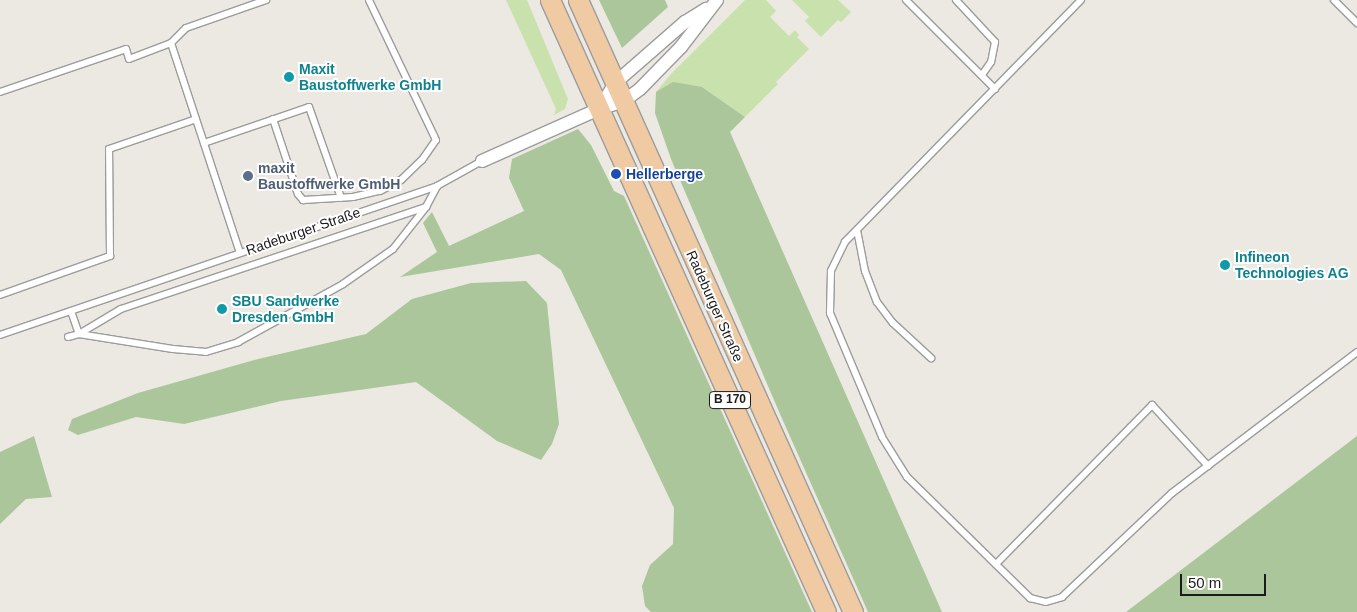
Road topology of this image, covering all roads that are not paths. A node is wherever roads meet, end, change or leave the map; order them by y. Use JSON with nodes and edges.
{"nodes":[{"id":1,"x":266,"y":0,"type":"edge"},
{"id":2,"x":369,"y":0,"type":"edge"},
{"id":3,"x":550,"y":0,"type":"edge"},
{"id":4,"x":578,"y":0,"type":"edge"},
{"id":5,"x":956,"y":0,"type":"edge"},
{"id":6,"x":1081,"y":0,"type":"edge"},
{"id":7,"x":1334,"y":0,"type":"edge"},
{"id":8,"x":910,"y":1,"type":"edge"},
{"id":9,"x":713,"y":3,"type":"edge"},
{"id":10,"x":1357,"y":22,"type":"edge"},
{"id":11,"x":171,"y":44,"type":"junction"},
{"id":12,"x":982,"y":75,"type":"junction"},
{"id":13,"x":615,"y":83,"type":"junction"},
{"id":14,"x":995,"y":89,"type":"junction"},
{"id":15,"x":0,"y":92,"type":"edge"},
{"id":16,"x":624,"y":101,"type":"junction"},
{"id":17,"x":599,"y":109,"type":"junction"},
{"id":18,"x":196,"y":119,"type":"junction"},
{"id":19,"x":273,"y":119,"type":"junction"},
{"id":20,"x":204,"y":143,"type":"junction"},
{"id":21,"x":482,"y":161,"type":"joint"},
{"id":22,"x":437,"y":186,"type":"junction"},
{"id":23,"x":341,"y":198,"type":"junction"},
{"id":24,"x":426,"y":207,"type":"junction"},
{"id":25,"x":857,"y":230,"type":"junction"},
{"id":26,"x":240,"y":253,"type":"junction"},
{"id":27,"x":0,"y":295,"type":"edge"},
{"id":28,"x":71,"y":311,"type":"junction"},
{"id":29,"x":80,"y":334,"type":"junction"},
{"id":30,"x":0,"y":336,"type":"edge"},
{"id":31,"x":68,"y":337,"type":"dead end"},
{"id":32,"x":1357,"y":352,"type":"edge"},
{"id":33,"x":931,"y":358,"type":"dead end"},
{"id":34,"x":1208,"y":466,"type":"junction"},
{"id":35,"x":996,"y":564,"type":"junction"},
{"id":36,"x":826,"y":612,"type":"edge"},
{"id":37,"x":853,"y":612,"type":"edge"}],
"edges":[{"from":1,"to":11,"type":"lane"},
{"from":2,"to":23,"type":"lane"},
{"from":3,"to":17,"type":"main road","name":"Radeburger Straße","number":"B 170"},
{"from":4,"to":13,"type":"main road","name":"Radeburger Straße","number":"B 170"},
{"from":5,"to":12,"type":"lane"},
{"from":6,"to":14,"type":"lane"},
{"from":7,"to":10,"type":"lane"},
{"from":8,"to":12,"type":"lane"},
{"from":9,"to":13,"type":"street"},
{"from":9,"to":16,"type":"street"},
{"from":11,"to":15,"type":"lane"},
{"from":11,"to":18,"type":"lane"},
{"from":12,"to":14,"type":"lane"},
{"from":13,"to":16,"type":"main road","name":"Radeburger Straße","number":"B 170"},
{"from":13,"to":17,"type":"street"},
{"from":14,"to":25,"type":"lane"},
{"from":16,"to":17,"type":"street"},
{"from":16,"to":37,"type":"main road","name":"Radeburger Straße","number":"B 170"},
{"from":17,"to":21,"type":"street","name":"Radeburger Straße"},
{"from":17,"to":36,"type":"main road","name":"Radeburger Straße","number":"B 170"},
{"from":18,"to":20,"type":"lane"},
{"from":18,"to":27,"type":"lane"},
{"from":19,"to":20,"type":"lane"},
{"from":19,"to":23,"type":"lane"},
{"from":19,"to":23,"type":"lane"},
{"from":20,"to":26,"type":"lane"},
{"from":21,"to":22,"type":"lane","name":"Radeburger Straße"},
{"from":22,"to":24,"type":"lane"},
{"from":22,"to":26,"type":"lane","name":"Radeburger Straße"},
{"from":24,"to":29,"type":"lane"},
{"from":24,"to":29,"type":"lane"},
{"from":25,"to":33,"type":"lane"},
{"from":25,"to":35,"type":"lane"},
{"from":26,"to":28,"type":"lane","name":"Radeburger Straße"},
{"from":28,"to":29,"type":"lane"},
{"from":28,"to":30,"type":"lane","name":"Radeburger Straße"},
{"from":29,"to":31,"type":"lane"},
{"from":32,"to":34,"type":"lane"},
{"from":34,"to":35,"type":"lane"},
{"from":34,"to":35,"type":"lane"}]}
